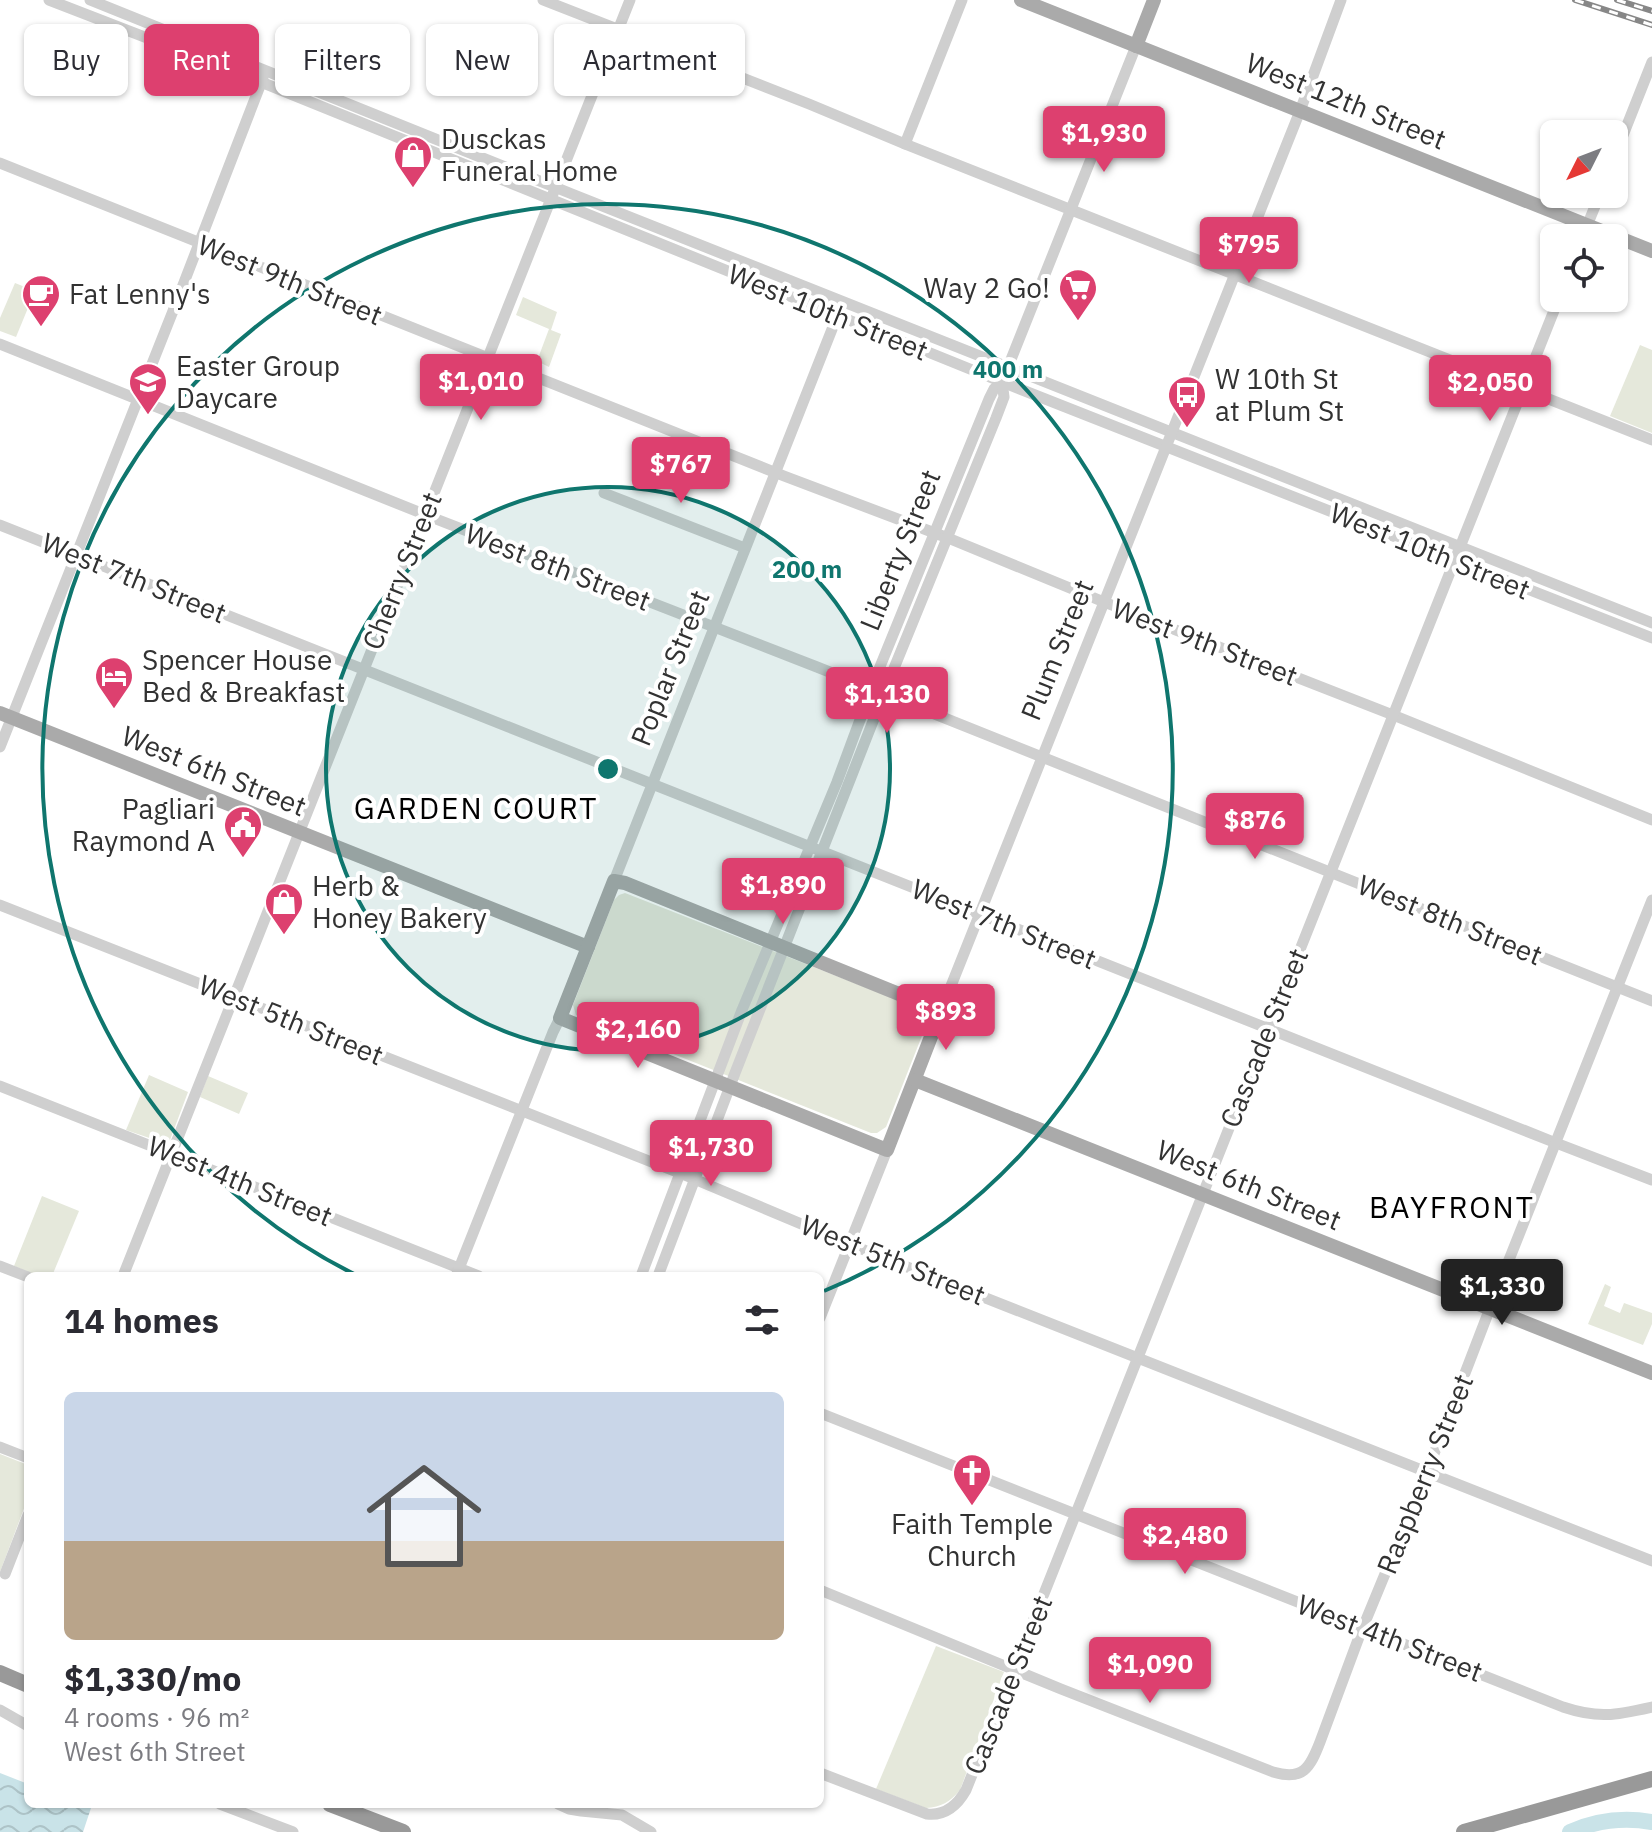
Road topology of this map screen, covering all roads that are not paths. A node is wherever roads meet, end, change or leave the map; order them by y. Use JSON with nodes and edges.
{"nodes":[{"id":1,"x":49,"y":0,"type":"edge"},
{"id":2,"x":90,"y":0,"type":"edge"},
{"id":3,"x":543,"y":0,"type":"edge"},
{"id":4,"x":630,"y":0,"type":"edge"},
{"id":5,"x":962,"y":0,"type":"edge"},
{"id":6,"x":1021,"y":0,"type":"edge"},
{"id":7,"x":1154,"y":0,"type":"edge"},
{"id":8,"x":1341,"y":0,"type":"edge"},
{"id":9,"x":123,"y":12,"type":"junction"},
{"id":10,"x":112,"y":24,"type":"edge"},
{"id":11,"x":118,"y":24,"type":"edge"},
{"id":12,"x":603,"y":24,"type":"edge"},
{"id":13,"x":620,"y":24,"type":"edge"},
{"id":14,"x":128,"y":30,"type":"edge"},
{"id":15,"x":1136,"y":46,"type":"junction"},
{"id":16,"x":1652,"y":62,"type":"edge"},
{"id":17,"x":266,"y":70,"type":"junction"},
{"id":18,"x":745,"y":79,"type":"edge"},
{"id":19,"x":261,"y":82,"type":"junction"},
{"id":20,"x":592,"y":96,"type":"edge"},
{"id":21,"x":1300,"y":111,"type":"junction"},
{"id":22,"x":1628,"y":123,"type":"edge"},
{"id":23,"x":411,"y":129,"type":"junction"},
{"id":24,"x":406,"y":142,"type":"junction"},
{"id":25,"x":905,"y":144,"type":"junction"},
{"id":26,"x":0,"y":163,"type":"edge"},
{"id":27,"x":555,"y":188,"type":"junction"},
{"id":28,"x":550,"y":200,"type":"junction"},
{"id":29,"x":1071,"y":210,"type":"junction"},
{"id":30,"x":1566,"y":224,"type":"edge"},
{"id":31,"x":199,"y":243,"type":"junction"},
{"id":32,"x":699,"y":244,"type":"junction"},
{"id":33,"x":1628,"y":244,"type":"edge"},
{"id":34,"x":1652,"y":251,"type":"edge"},
{"id":35,"x":693,"y":258,"type":"junction"},
{"id":36,"x":1234,"y":275,"type":"junction"},
{"id":37,"x":843,"y":301,"type":"junction"},
{"id":38,"x":1553,"y":312,"type":"edge"},
{"id":39,"x":838,"y":315,"type":"junction"},
{"id":40,"x":0,"y":344,"type":"edge"},
{"id":41,"x":487,"y":358,"type":"junction"},
{"id":42,"x":1008,"y":367,"type":"junction"},
{"id":43,"x":1002,"y":382,"type":"junction"},
{"id":44,"x":1523,"y":389,"type":"junction"},
{"id":45,"x":138,"y":398,"type":"junction"},
{"id":46,"x":1171,"y":432,"type":"junction"},
{"id":47,"x":1652,"y":440,"type":"edge"},
{"id":48,"x":1166,"y":446,"type":"junction"},
{"id":49,"x":775,"y":472,"type":"junction"},
{"id":50,"x":1315,"y":489,"type":"junction"},
{"id":51,"x":604,"y":493,"type":"dead end"},
{"id":52,"x":1309,"y":503,"type":"junction"},
{"id":53,"x":425,"y":514,"type":"junction"},
{"id":54,"x":0,"y":525,"type":"edge"},
{"id":55,"x":935,"y":534,"type":"junction"},
{"id":56,"x":948,"y":538,"type":"junction"},
{"id":57,"x":1460,"y":547,"type":"junction"},
{"id":58,"x":745,"y":548,"type":"junction"},
{"id":59,"x":76,"y":555,"type":"junction"},
{"id":60,"x":1454,"y":561,"type":"junction"},
{"id":61,"x":1561,"y":587,"type":"junction"},
{"id":62,"x":1556,"y":600,"type":"junction"},
{"id":63,"x":1104,"y":602,"type":"junction"},
{"id":64,"x":1652,"y":623,"type":"edge"},
{"id":65,"x":714,"y":627,"type":"junction"},
{"id":66,"x":1652,"y":638,"type":"edge"},
{"id":67,"x":363,"y":669,"type":"junction"},
{"id":68,"x":871,"y":690,"type":"junction"},
{"id":69,"x":883,"y":695,"type":"junction"},
{"id":70,"x":1393,"y":715,"type":"junction"},
{"id":71,"x":6,"y":716,"type":"edge"},
{"id":72,"x":0,"y":747,"type":"edge"},
{"id":73,"x":1042,"y":758,"type":"junction"},
{"id":74,"x":651,"y":785,"type":"junction"},
{"id":75,"x":1652,"y":820,"type":"edge"},
{"id":76,"x":299,"y":833,"type":"junction"},
{"id":77,"x":809,"y":847,"type":"junction"},
{"id":78,"x":822,"y":852,"type":"junction"},
{"id":79,"x":1330,"y":873,"type":"junction"},
{"id":80,"x":614,"y":881,"type":"junction"},
{"id":81,"x":1652,"y":900,"type":"edge"},
{"id":82,"x":0,"y":905,"type":"edge"},
{"id":83,"x":980,"y":914,"type":"junction"},
{"id":84,"x":778,"y":944,"type":"junction"},
{"id":85,"x":588,"y":947,"type":"junction"},
{"id":86,"x":1618,"y":987,"type":"junction"},
{"id":87,"x":233,"y":998,"type":"junction"},
{"id":88,"x":1652,"y":1001,"type":"edge"},
{"id":89,"x":941,"y":1011,"type":"junction"},
{"id":90,"x":560,"y":1018,"type":"junction"},
{"id":91,"x":1268,"y":1029,"type":"junction"},
{"id":92,"x":915,"y":1080,"type":"junction"},
{"id":93,"x":723,"y":1083,"type":"junction"},
{"id":94,"x":0,"y":1086,"type":"edge"},
{"id":95,"x":521,"y":1112,"type":"junction"},
{"id":96,"x":1556,"y":1143,"type":"junction"},
{"id":97,"x":887,"y":1150,"type":"junction"},
{"id":98,"x":171,"y":1154,"type":"junction"},
{"id":99,"x":681,"y":1174,"type":"junction"},
{"id":100,"x":695,"y":1179,"type":"junction"},
{"id":101,"x":1652,"y":1180,"type":"edge"},
{"id":102,"x":1202,"y":1194,"type":"junction"},
{"id":103,"x":849,"y":1244,"type":"junction"},
{"id":104,"x":0,"y":1266,"type":"edge"},
{"id":105,"x":125,"y":1272,"type":"edge"},
{"id":106,"x":458,"y":1272,"type":"edge"},
{"id":107,"x":643,"y":1272,"type":"edge"},
{"id":108,"x":660,"y":1272,"type":"edge"},
{"id":109,"x":24,"y":1275,"type":"edge"},
{"id":110,"x":824,"y":1308,"type":"edge"},
{"id":111,"x":1490,"y":1309,"type":"junction"},
{"id":112,"x":1138,"y":1357,"type":"junction"},
{"id":113,"x":1652,"y":1373,"type":"edge"},
{"id":114,"x":824,"y":1415,"type":"edge"},
{"id":115,"x":0,"y":1447,"type":"edge"},
{"id":116,"x":24,"y":1456,"type":"edge"},
{"id":117,"x":1427,"y":1472,"type":"junction"},
{"id":118,"x":1075,"y":1514,"type":"junction"},
{"id":119,"x":24,"y":1525,"type":"edge"},
{"id":120,"x":1652,"y":1561,"type":"edge"},
{"id":121,"x":5,"y":1574,"type":"dead end"},
{"id":122,"x":824,"y":1592,"type":"edge"},
{"id":123,"x":1363,"y":1628,"type":"junction"},
{"id":124,"x":1015,"y":1670,"type":"junction"},
{"id":125,"x":0,"y":1673,"type":"edge"},
{"id":126,"x":24,"y":1683,"type":"edge"},
{"id":127,"x":1652,"y":1707,"type":"edge"},
{"id":128,"x":0,"y":1710,"type":"edge"},
{"id":129,"x":24,"y":1724,"type":"edge"},
{"id":130,"x":824,"y":1775,"type":"edge"},
{"id":131,"x":1652,"y":1779,"type":"edge"},
{"id":132,"x":230,"y":1808,"type":"edge"},
{"id":133,"x":340,"y":1808,"type":"edge"},
{"id":134,"x":567,"y":1808,"type":"edge"},
{"id":135,"x":624,"y":1809,"type":"edge"},
{"id":136,"x":1488,"y":1829,"type":"edge"},
{"id":137,"x":293,"y":1832,"type":"edge"},
{"id":138,"x":403,"y":1832,"type":"edge"},
{"id":139,"x":651,"y":1832,"type":"edge"},
{"id":140,"x":1464,"y":1832,"type":"edge"}],
"edges":[{"from":1,"to":10,"type":"street","name":"West 10th Street"},
{"from":2,"to":9,"type":"street","name":"West 10th Street"},
{"from":3,"to":12,"type":"street"},
{"from":4,"to":13,"type":"street","name":"Cherry Street"},
{"from":5,"to":25,"type":"street"},
{"from":6,"to":15,"type":"main road","name":"West 12th Street"},
{"from":7,"to":15,"type":"main road","name":"Liberty Street"},
{"from":8,"to":21,"type":"street","name":"Plum Street"},
{"from":9,"to":11,"type":"street"},
{"from":9,"to":17,"type":"street","name":"West 10th Street"},
{"from":14,"to":19,"type":"street","name":"West 10th Street"},
{"from":15,"to":21,"type":"main road","name":"West 12th Street"},
{"from":15,"to":29,"type":"street","name":"Liberty Street"},
{"from":16,"to":22,"type":"street"},
{"from":17,"to":19,"type":"street"},
{"from":17,"to":23,"type":"street","name":"West 10th Street"},
{"from":18,"to":25,"type":"street"},
{"from":19,"to":24,"type":"street","name":"West 10th Street"},
{"from":19,"to":31,"type":"street"},
{"from":20,"to":27,"type":"street","name":"Cherry Street"},
{"from":21,"to":30,"type":"main road","name":"West 12th Street"},
{"from":21,"to":36,"type":"street","name":"Plum Street"},
{"from":23,"to":24,"type":"street"},
{"from":23,"to":27,"type":"street","name":"West 10th Street"},
{"from":24,"to":28,"type":"street","name":"West 10th Street"},
{"from":25,"to":29,"type":"street"},
{"from":26,"to":31,"type":"street","name":"West 9th Street"},
{"from":27,"to":28,"type":"street","name":"Cherry Street"},
{"from":27,"to":32,"type":"street","name":"West 10th Street"},
{"from":28,"to":35,"type":"street","name":"West 10th Street"},
{"from":28,"to":41,"type":"street","name":"Cherry Street"},
{"from":29,"to":36,"type":"street"},
{"from":29,"to":42,"type":"street","name":"Liberty Street"},
{"from":31,"to":41,"type":"street","name":"West 9th Street"},
{"from":31,"to":45,"type":"street"},
{"from":32,"to":35,"type":"street"},
{"from":32,"to":37,"type":"street","name":"West 10th Street"},
{"from":33,"to":34,"type":"main road","name":"West 12th Street"},
{"from":35,"to":39,"type":"street","name":"West 10th Street"},
{"from":36,"to":44,"type":"street"},
{"from":36,"to":46,"type":"street","name":"Plum Street"},
{"from":37,"to":39,"type":"street","name":"Poplar Street"},
{"from":37,"to":42,"type":"street","name":"West 10th Street"},
{"from":38,"to":44,"type":"street","name":"Cascade Street"},
{"from":39,"to":43,"type":"street","name":"West 10th Street"},
{"from":39,"to":49,"type":"street","name":"Poplar Street"},
{"from":40,"to":45,"type":"street","name":"West 8th Street"},
{"from":41,"to":49,"type":"street","name":"West 9th Street"},
{"from":41,"to":53,"type":"street","name":"Cherry Street"},
{"from":42,"to":43,"type":"street","name":"Liberty Street"},
{"from":42,"to":46,"type":"street","name":"West 10th Street"},
{"from":43,"to":48,"type":"street","name":"West 10th Street"},
{"from":43,"to":55,"type":"street","name":"Liberty Street"},
{"from":43,"to":56,"type":"street","name":"Liberty Street"},
{"from":44,"to":47,"type":"street"},
{"from":44,"to":57,"type":"street","name":"Cascade Street"},
{"from":45,"to":53,"type":"street","name":"West 8th Street"},
{"from":45,"to":59,"type":"street"},
{"from":46,"to":48,"type":"street","name":"Plum Street"},
{"from":46,"to":50,"type":"street","name":"West 10th Street"},
{"from":48,"to":52,"type":"street","name":"West 10th Street"},
{"from":48,"to":63,"type":"street","name":"Plum Street"},
{"from":49,"to":55,"type":"street","name":"West 9th Street"},
{"from":49,"to":58,"type":"street","name":"Poplar Street"},
{"from":50,"to":52,"type":"street"},
{"from":50,"to":57,"type":"street","name":"West 10th Street"},
{"from":51,"to":58,"type":"street"},
{"from":52,"to":60,"type":"street","name":"West 10th Street"},
{"from":53,"to":65,"type":"street","name":"West 8th Street"},
{"from":53,"to":67,"type":"street","name":"Cherry Street"},
{"from":54,"to":59,"type":"street","name":"West 7th Street"},
{"from":55,"to":56,"type":"street","name":"West 9th Street"},
{"from":55,"to":68,"type":"street","name":"Liberty Street"},
{"from":56,"to":63,"type":"street","name":"West 9th Street"},
{"from":56,"to":69,"type":"street","name":"Liberty Street"},
{"from":57,"to":60,"type":"street","name":"Cascade Street"},
{"from":57,"to":61,"type":"street","name":"West 10th Street"},
{"from":58,"to":65,"type":"street","name":"Poplar Street"},
{"from":59,"to":67,"type":"street","name":"West 7th Street"},
{"from":59,"to":71,"type":"street"},
{"from":60,"to":62,"type":"street","name":"West 10th Street"},
{"from":60,"to":70,"type":"street","name":"Cascade Street"},
{"from":61,"to":62,"type":"street"},
{"from":61,"to":64,"type":"street","name":"West 10th Street"},
{"from":62,"to":66,"type":"street","name":"West 10th Street"},
{"from":63,"to":70,"type":"street","name":"West 9th Street"},
{"from":63,"to":73,"type":"street","name":"Plum Street"},
{"from":65,"to":68,"type":"street","name":"West 8th Street"},
{"from":65,"to":74,"type":"street","name":"Poplar Street"},
{"from":67,"to":74,"type":"street","name":"West 7th Street"},
{"from":67,"to":76,"type":"street","name":"Cherry Street"},
{"from":68,"to":69,"type":"street","name":"West 8th Street"},
{"from":68,"to":77,"type":"street","name":"Liberty Street"},
{"from":69,"to":73,"type":"street","name":"West 8th Street"},
{"from":69,"to":78,"type":"street","name":"Liberty Street"},
{"from":70,"to":75,"type":"street","name":"West 9th Street"},
{"from":70,"to":79,"type":"street","name":"Cascade Street"},
{"from":71,"to":72,"type":"street"},
{"from":71,"to":76,"type":"main road","name":"West 6th Street"},
{"from":73,"to":79,"type":"street","name":"West 8th Street"},
{"from":73,"to":83,"type":"street","name":"Plum Street"},
{"from":74,"to":77,"type":"street","name":"West 7th Street"},
{"from":74,"to":80,"type":"street","name":"Poplar Street"},
{"from":76,"to":85,"type":"main road","name":"West 6th Street"},
{"from":76,"to":87,"type":"street","name":"Cherry Street"},
{"from":77,"to":78,"type":"street","name":"West 7th Street"},
{"from":77,"to":84,"type":"street","name":"Liberty Street"},
{"from":78,"to":83,"type":"street","name":"West 7th Street"},
{"from":78,"to":84,"type":"street","name":"Liberty Street"},
{"from":79,"to":86,"type":"street","name":"West 8th Street"},
{"from":79,"to":91,"type":"street","name":"Cascade Street"},
{"from":80,"to":84,"type":"main road"},
{"from":80,"to":85,"type":"main road","name":"Poplar Street"},
{"from":81,"to":86,"type":"street","name":"Raspberry Street"},
{"from":82,"to":87,"type":"street","name":"West 5th Street"},
{"from":83,"to":89,"type":"street","name":"Plum Street"},
{"from":83,"to":91,"type":"street","name":"West 7th Street"},
{"from":84,"to":89,"type":"main road"},
{"from":84,"to":93,"type":"street","name":"Liberty Street"},
{"from":85,"to":90,"type":"main road","name":"Poplar Street"},
{"from":86,"to":88,"type":"street","name":"West 8th Street"},
{"from":86,"to":96,"type":"street","name":"Raspberry Street"},
{"from":87,"to":95,"type":"street","name":"West 5th Street"},
{"from":87,"to":98,"type":"street","name":"Cherry Street"},
{"from":89,"to":92,"type":"main road","name":"Plum Street"},
{"from":90,"to":93,"type":"main road"},
{"from":90,"to":95,"type":"street","name":"Poplar Street"},
{"from":91,"to":96,"type":"street","name":"West 7th Street"},
{"from":91,"to":102,"type":"street","name":"Cascade Street"},
{"from":92,"to":97,"type":"main road","name":"Plum Street"},
{"from":92,"to":102,"type":"main road","name":"West 6th Street"},
{"from":93,"to":97,"type":"main road"},
{"from":93,"to":99,"type":"street","name":"Liberty Street"},
{"from":93,"to":100,"type":"street","name":"Liberty Street"},
{"from":94,"to":98,"type":"street","name":"West 4th Street"},
{"from":95,"to":99,"type":"street","name":"West 5th Street"},
{"from":95,"to":106,"type":"street","name":"Poplar Street"},
{"from":96,"to":101,"type":"street","name":"West 7th Street"},
{"from":96,"to":111,"type":"street","name":"Raspberry Street"},
{"from":97,"to":103,"type":"street","name":"Plum Street"},
{"from":98,"to":105,"type":"street","name":"Cherry Street"},
{"from":98,"to":106,"type":"street","name":"West 4th Street"},
{"from":99,"to":100,"type":"street","name":"West 5th Street"},
{"from":99,"to":107,"type":"street","name":"Liberty Street"},
{"from":100,"to":103,"type":"street","name":"West 5th Street"},
{"from":100,"to":108,"type":"street","name":"Liberty Street"},
{"from":102,"to":111,"type":"main road","name":"West 6th Street"},
{"from":102,"to":112,"type":"street","name":"Cascade Street"},
{"from":103,"to":110,"type":"street","name":"Plum Street"},
{"from":103,"to":112,"type":"street","name":"West 5th Street"},
{"from":104,"to":109,"type":"street"},
{"from":111,"to":113,"type":"main road","name":"West 6th Street"},
{"from":111,"to":117,"type":"street","name":"Raspberry Street"},
{"from":112,"to":117,"type":"street","name":"West 5th Street"},
{"from":112,"to":118,"type":"street","name":"Cascade Street"},
{"from":114,"to":118,"type":"street","name":"West 4th Street"},
{"from":115,"to":116,"type":"street"},
{"from":117,"to":120,"type":"street","name":"West 5th Street"},
{"from":117,"to":123,"type":"street","name":"Raspberry Street"},
{"from":118,"to":123,"type":"street","name":"West 4th Street"},
{"from":118,"to":124,"type":"street","name":"Cascade Street"},
{"from":119,"to":121,"type":"street"},
{"from":122,"to":124,"type":"street"},
{"from":123,"to":124,"type":"street","name":"Raspberry Street"},
{"from":123,"to":127,"type":"street","name":"West 4th Street"},
{"from":124,"to":130,"type":"street","name":"Cascade Street"},
{"from":125,"to":126,"type":"highway"},
{"from":128,"to":129,"type":"street"},
{"from":131,"to":136,"type":"highway"},
{"from":132,"to":137,"type":"street"},
{"from":133,"to":138,"type":"highway"},
{"from":134,"to":135,"type":"street"},
{"from":135,"to":139,"type":"street"},
{"from":136,"to":140,"type":"highway"}]}
